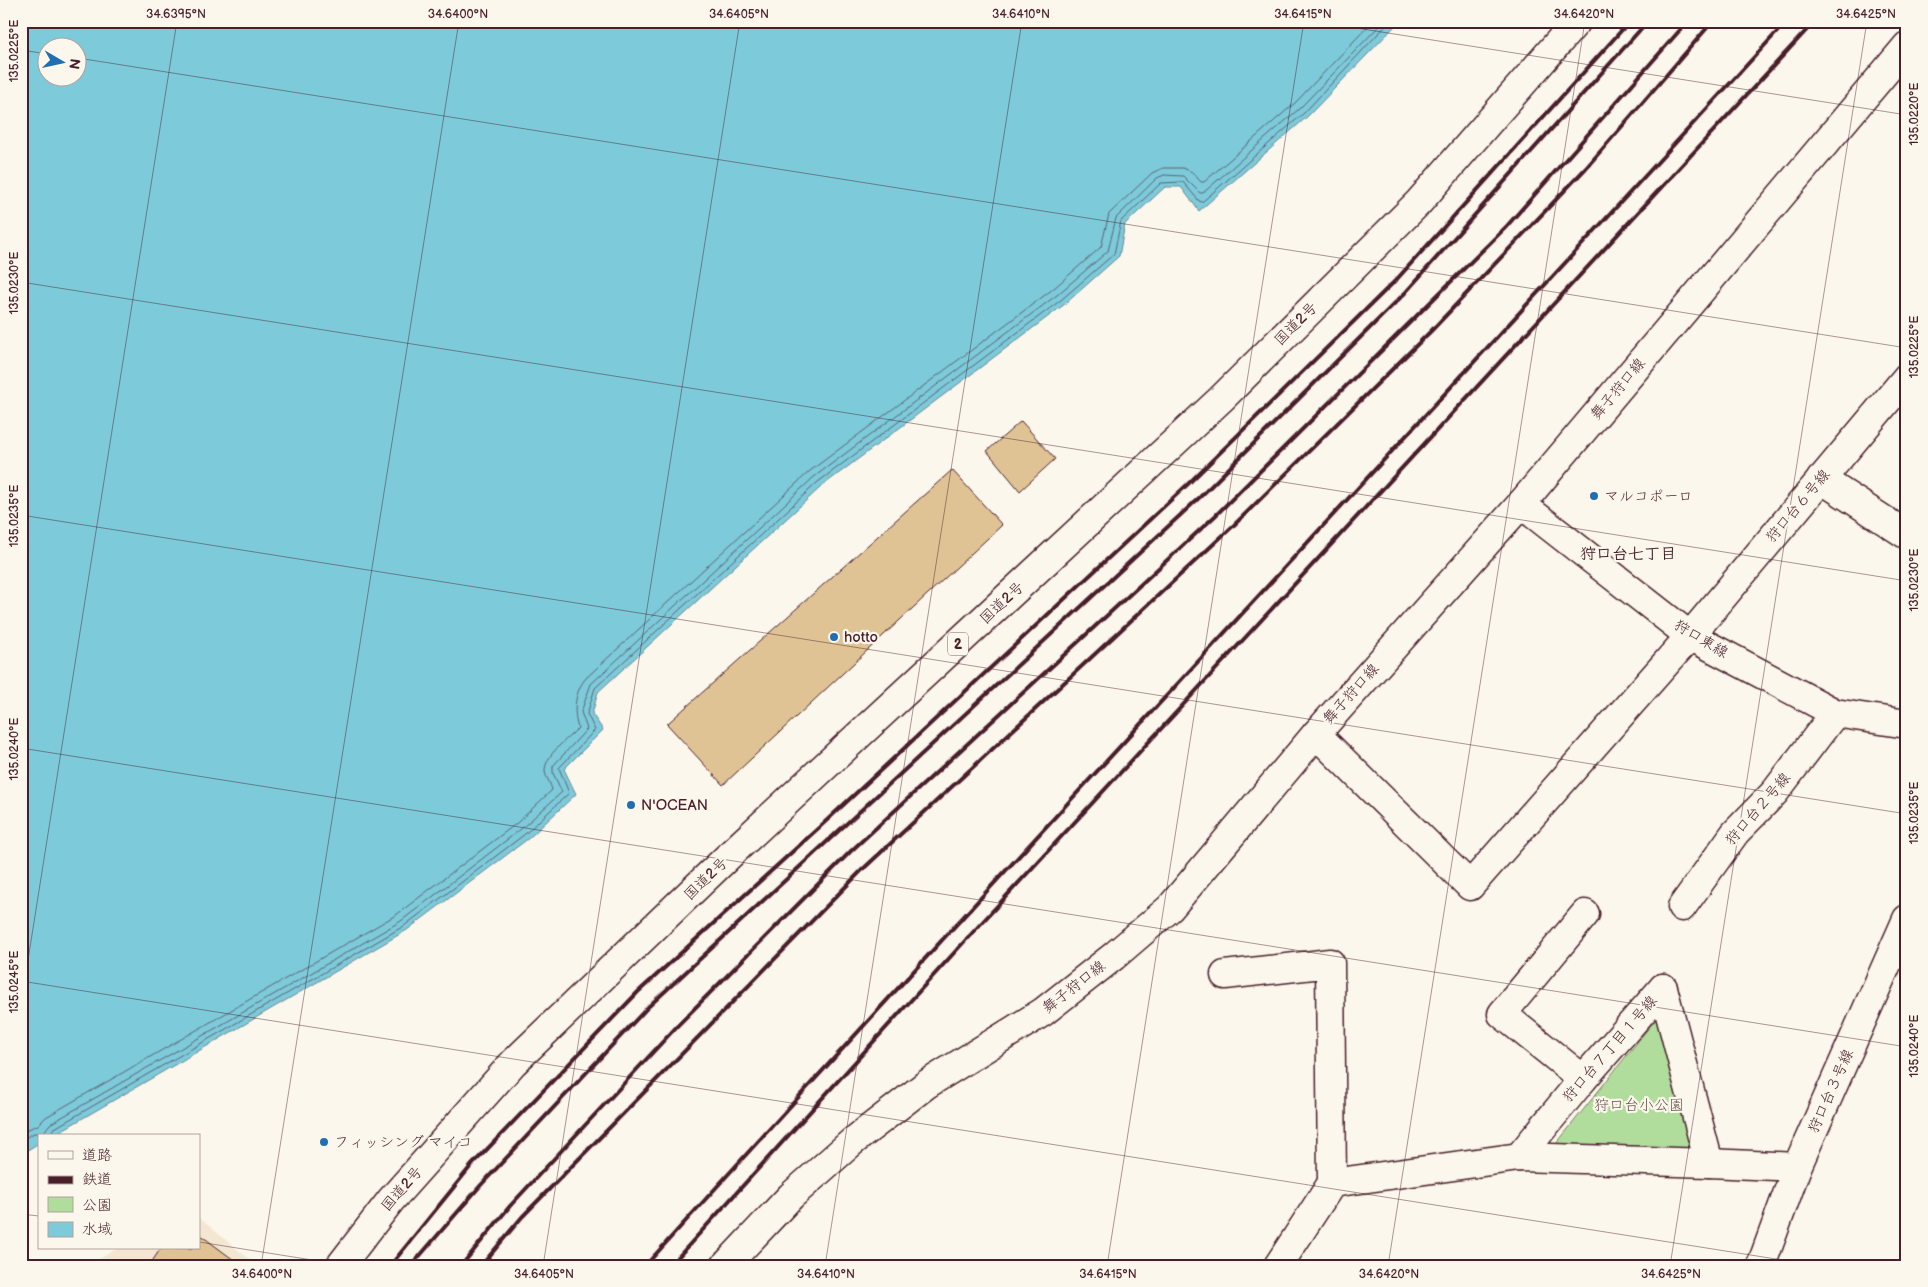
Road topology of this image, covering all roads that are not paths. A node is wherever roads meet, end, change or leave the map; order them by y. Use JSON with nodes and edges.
{"nodes":[{"id":1,"x":1577,"y":21,"type":"edge"},
{"id":2,"x":1907,"y":46,"type":"edge"},
{"id":3,"x":1907,"y":378,"type":"edge"},
{"id":4,"x":1820,"y":479,"type":"junction"},
{"id":5,"x":1521,"y":504,"type":"junction"},
{"id":6,"x":1907,"y":535,"type":"edge"},
{"id":7,"x":1690,"y":636,"type":"junction"},
{"id":8,"x":1835,"y":713,"type":"junction"},
{"id":9,"x":1907,"y":724,"type":"edge"},
{"id":10,"x":1316,"y":734,"type":"junction"},
{"id":11,"x":1682,"y":907,"type":"dead end"},
{"id":12,"x":1585,"y":914,"type":"dead end"},
{"id":13,"x":1907,"y":919,"type":"edge"},
{"id":14,"x":1225,"y":975,"type":"dead end"},
{"id":15,"x":1583,"y":1079,"type":"junction"},
{"id":16,"x":1519,"y":1157,"type":"junction"},
{"id":17,"x":1709,"y":1163,"type":"junction"},
{"id":18,"x":1797,"y":1167,"type":"junction"},
{"id":19,"x":1332,"y":1183,"type":"junction"},
{"id":20,"x":340,"y":1266,"type":"edge"},
{"id":21,"x":725,"y":1266,"type":"edge"},
{"id":22,"x":1278,"y":1266,"type":"edge"},
{"id":23,"x":1761,"y":1266,"type":"edge"}],
"edges":[{"from":1,"to":20,"type":"main road","name":"国道2号","number":"2"},
{"from":2,"to":5,"type":"main road","name":"舞子狩口線"},
{"from":3,"to":4,"type":"main road","name":"狩口台６号線"},
{"from":4,"to":6,"type":"main road"},
{"from":4,"to":7,"type":"main road","name":"狩口台６号線"},
{"from":5,"to":7,"type":"main road","name":"狩口東線"},
{"from":5,"to":10,"type":"main road","name":"舞子狩口線"},
{"from":7,"to":8,"type":"main road","name":"狩口東線"},
{"from":7,"to":10,"type":"main road","name":"狩口台６号線"},
{"from":8,"to":9,"type":"main road","name":"狩口東線"},
{"from":8,"to":11,"type":"main road","name":"狩口台２号線"},
{"from":10,"to":21,"type":"main road","name":"舞子狩口線"},
{"from":12,"to":15,"type":"main road"},
{"from":13,"to":18,"type":"main road","name":"狩口台３号線"},
{"from":14,"to":19,"type":"main road"},
{"from":15,"to":16,"type":"main road","name":"狩口台７丁目１号線"},
{"from":15,"to":17,"type":"main road","name":"狩口台７丁目１号線"},
{"from":16,"to":17,"type":"main road"},
{"from":16,"to":19,"type":"main road"},
{"from":17,"to":18,"type":"main road"},
{"from":18,"to":23,"type":"main road","name":"狩口台３号線"},
{"from":19,"to":22,"type":"main road"}]}
